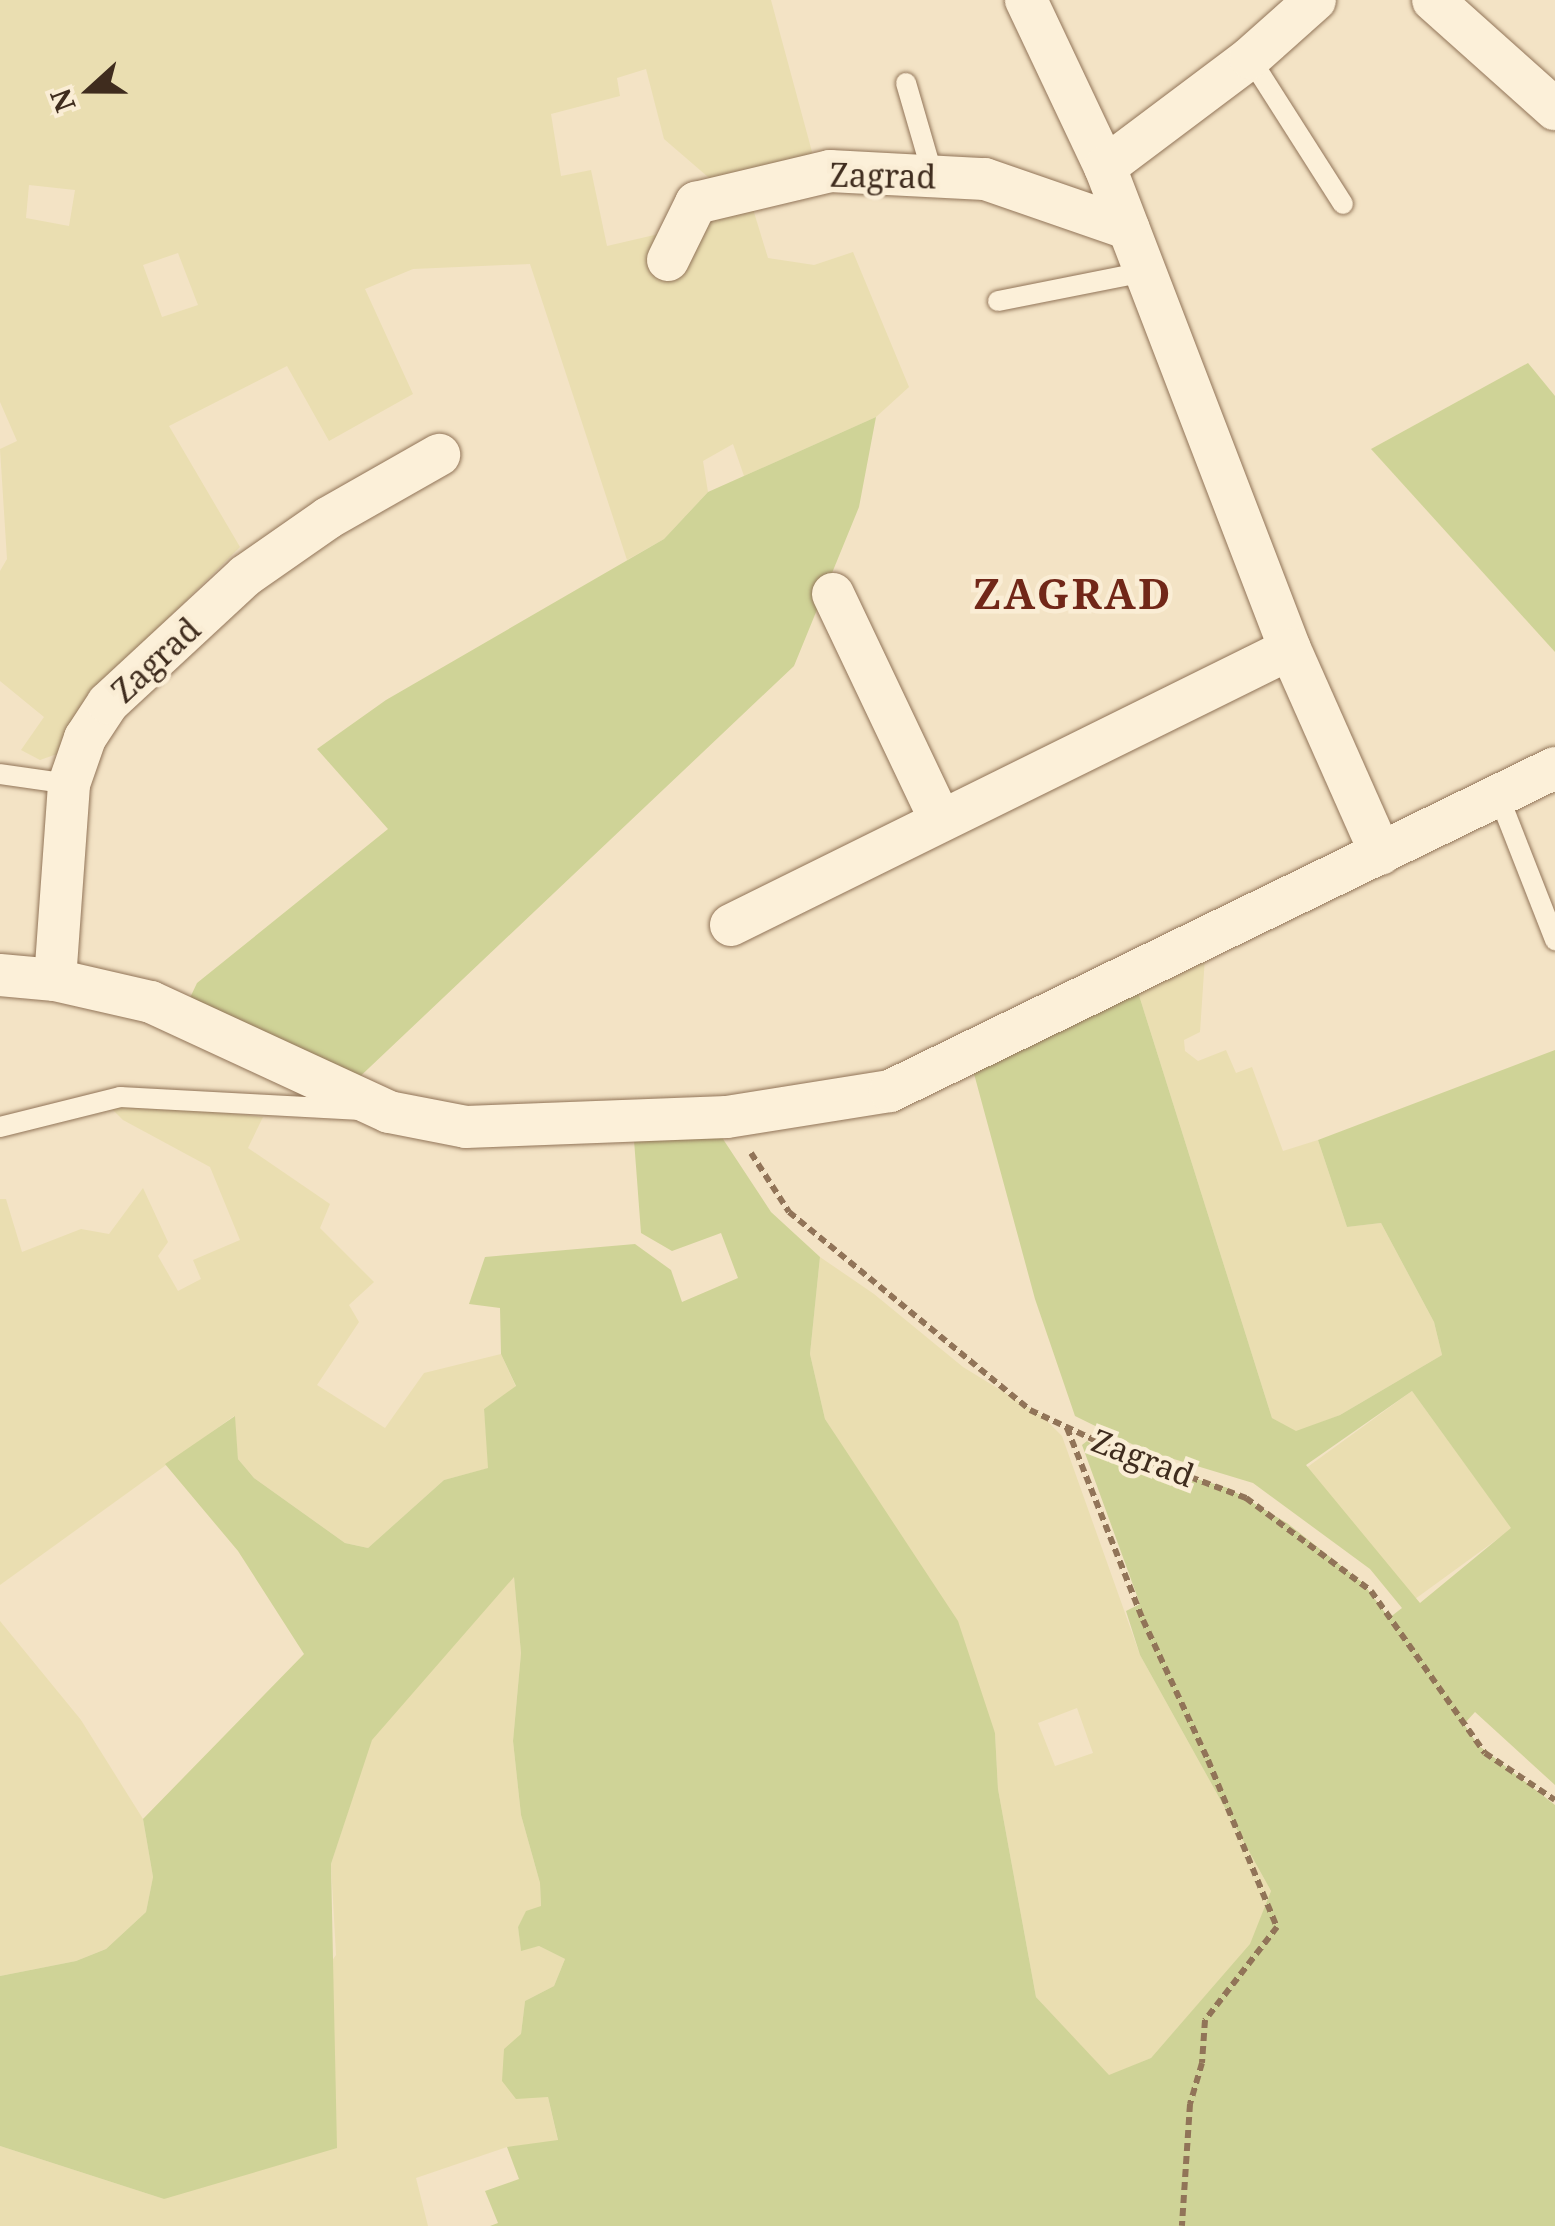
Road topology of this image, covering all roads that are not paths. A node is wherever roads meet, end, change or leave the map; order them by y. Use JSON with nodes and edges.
{"nodes":[{"id":1,"x":1026,"y":0,"type":"edge"},
{"id":2,"x":1315,"y":0,"type":"edge"},
{"id":3,"x":1433,"y":0,"type":"edge"},
{"id":4,"x":1250,"y":58,"type":"junction"},
{"id":5,"x":906,"y":83,"type":"dead end"},
{"id":6,"x":1555,"y":109,"type":"edge"},
{"id":7,"x":1105,"y":167,"type":"junction"},
{"id":8,"x":933,"y":176,"type":"junction"},
{"id":9,"x":1343,"y":204,"type":"dead end"},
{"id":10,"x":1129,"y":229,"type":"junction"},
{"id":11,"x":668,"y":260,"type":"dead end"},
{"id":12,"x":1146,"y":272,"type":"junction"},
{"id":13,"x":998,"y":300,"type":"dead end"},
{"id":14,"x":439,"y":455,"type":"dead end"},
{"id":15,"x":833,"y":594,"type":"dead end"},
{"id":16,"x":1290,"y":649,"type":"junction"},
{"id":17,"x":1555,"y":768,"type":"edge"},
{"id":18,"x":0,"y":774,"type":"edge"},
{"id":19,"x":69,"y":784,"type":"junction"},
{"id":20,"x":1499,"y":797,"type":"junction"},
{"id":21,"x":940,"y":819,"type":"junction"},
{"id":22,"x":1381,"y":854,"type":"junction"},
{"id":23,"x":730,"y":925,"type":"dead end"},
{"id":24,"x":1555,"y":940,"type":"edge"},
{"id":25,"x":0,"y":975,"type":"edge"},
{"id":26,"x":55,"y":980,"type":"junction"},
{"id":27,"x":389,"y":1112,"type":"junction"},
{"id":28,"x":0,"y":1127,"type":"edge"}],
"edges":[{"from":1,"to":7,"type":"street"},
{"from":2,"to":4,"type":"street"},
{"from":3,"to":6,"type":"street"},
{"from":4,"to":7,"type":"street"},
{"from":4,"to":9,"type":"lane"},
{"from":5,"to":8,"type":"lane"},
{"from":7,"to":10,"type":"street"},
{"from":8,"to":10,"type":"street","name":"Zagrad"},
{"from":8,"to":11,"type":"street","name":"Zagrad"},
{"from":10,"to":12,"type":"street"},
{"from":12,"to":13,"type":"lane"},
{"from":12,"to":16,"type":"street"},
{"from":14,"to":19,"type":"street","name":"Zagrad"},
{"from":15,"to":21,"type":"street"},
{"from":16,"to":21,"type":"street"},
{"from":16,"to":22,"type":"street"},
{"from":17,"to":20,"type":"street"},
{"from":18,"to":19,"type":"lane"},
{"from":19,"to":26,"type":"street","name":"Zagrad"},
{"from":20,"to":22,"type":"street"},
{"from":20,"to":24,"type":"lane"},
{"from":21,"to":23,"type":"street"},
{"from":22,"to":27,"type":"street"},
{"from":25,"to":26,"type":"street"},
{"from":26,"to":27,"type":"street"},
{"from":27,"to":28,"type":"lane"}]}
